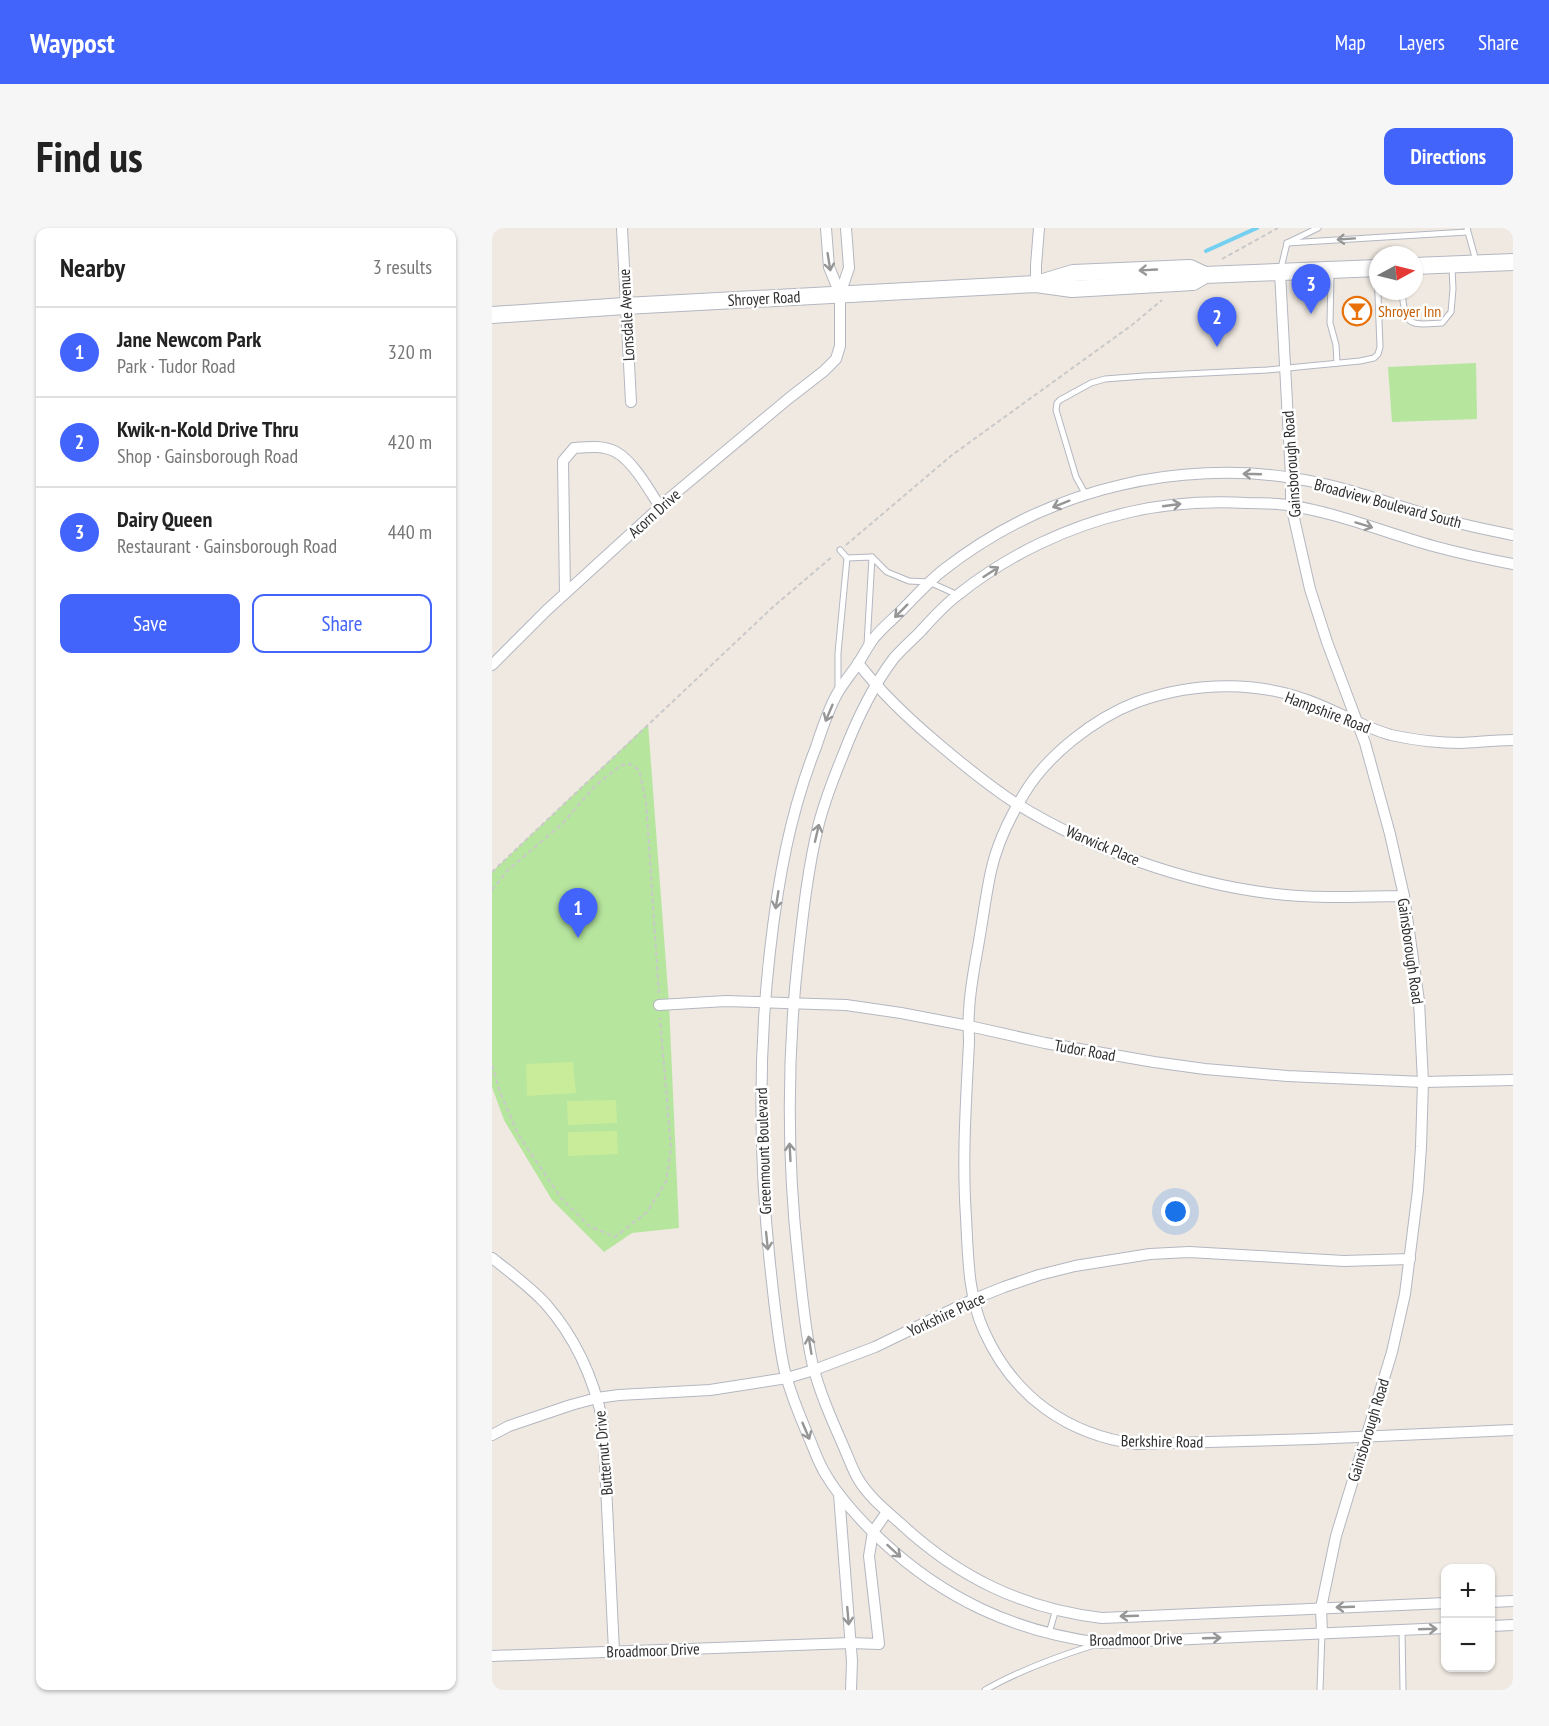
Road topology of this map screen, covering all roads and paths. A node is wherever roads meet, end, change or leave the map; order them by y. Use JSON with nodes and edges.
{"nodes":[{"id":1,"x":622,"y":228,"type":"edge"},
{"id":2,"x":826,"y":228,"type":"edge"},
{"id":3,"x":846,"y":228,"type":"edge"},
{"id":4,"x":1039,"y":228,"type":"edge"},
{"id":5,"x":1278,"y":228,"type":"edge"},
{"id":6,"x":1317,"y":228,"type":"edge"},
{"id":7,"x":1467,"y":230,"type":"edge"},
{"id":8,"x":1287,"y":243,"type":"junction"},
{"id":9,"x":1221,"y":260,"type":"dead end"},
{"id":10,"x":1513,"y":262,"type":"edge"},
{"id":11,"x":1477,"y":264,"type":"junction"},
{"id":12,"x":1452,"y":265,"type":"junction"},
{"id":13,"x":1423,"y":266,"type":"edge"},
{"id":14,"x":1369,"y":268,"type":"edge"},
{"id":15,"x":1331,"y":270,"type":"junction"},
{"id":16,"x":1280,"y":273,"type":"junction"},
{"id":17,"x":1036,"y":284,"type":"junction"},
{"id":18,"x":840,"y":294,"type":"junction"},
{"id":19,"x":1378,"y":300,"type":"edge"},
{"id":20,"x":1403,"y":300,"type":"edge"},
{"id":21,"x":626,"y":306,"type":"junction"},
{"id":22,"x":492,"y":315,"type":"edge"},
{"id":23,"x":1337,"y":363,"type":"junction"},
{"id":24,"x":1285,"y":369,"type":"junction"},
{"id":25,"x":631,"y":402,"type":"dead end"},
{"id":26,"x":1292,"y":477,"type":"junction"},
{"id":27,"x":1086,"y":495,"type":"junction"},
{"id":28,"x":1291,"y":505,"type":"junction"},
{"id":29,"x":660,"y":507,"type":"junction"},
{"id":30,"x":1513,"y":535,"type":"edge"},
{"id":31,"x":840,"y":550,"type":"dead end"},
{"id":32,"x":872,"y":557,"type":"junction"},
{"id":33,"x":847,"y":558,"type":"junction"},
{"id":34,"x":1513,"y":564,"type":"edge"},
{"id":35,"x":929,"y":582,"type":"junction"},
{"id":36,"x":565,"y":593,"type":"junction"},
{"id":37,"x":958,"y":595,"type":"junction"},
{"id":38,"x":867,"y":650,"type":"junction"},
{"id":39,"x":858,"y":663,"type":"junction"},
{"id":40,"x":492,"y":665,"type":"edge"},
{"id":41,"x":876,"y":686,"type":"junction"},
{"id":42,"x":838,"y":691,"type":"junction"},
{"id":43,"x":1356,"y":723,"type":"junction"},
{"id":44,"x":1513,"y":740,"type":"edge"},
{"id":45,"x":1018,"y":805,"type":"junction"},
{"id":46,"x":492,"y":890,"type":"edge"},
{"id":47,"x":1404,"y":896,"type":"junction"},
{"id":48,"x":764,"y":1001,"type":"junction"},
{"id":49,"x":793,"y":1004,"type":"junction"},
{"id":50,"x":659,"y":1005,"type":"junction"},
{"id":51,"x":969,"y":1026,"type":"junction"},
{"id":52,"x":492,"y":1065,"type":"edge"},
{"id":53,"x":1513,"y":1080,"type":"edge"},
{"id":54,"x":1422,"y":1082,"type":"junction"},
{"id":55,"x":492,"y":1258,"type":"edge"},
{"id":56,"x":1410,"y":1259,"type":"junction"},
{"id":57,"x":974,"y":1299,"type":"junction"},
{"id":58,"x":814,"y":1370,"type":"junction"},
{"id":59,"x":787,"y":1378,"type":"junction"},
{"id":60,"x":597,"y":1398,"type":"junction"},
{"id":61,"x":1513,"y":1430,"type":"edge"},
{"id":62,"x":492,"y":1435,"type":"edge"},
{"id":63,"x":1367,"y":1436,"type":"junction"},
{"id":64,"x":858,"y":1479,"type":"joint"},
{"id":65,"x":839,"y":1494,"type":"junction"},
{"id":66,"x":887,"y":1512,"type":"junction"},
{"id":67,"x":873,"y":1532,"type":"junction"},
{"id":68,"x":1513,"y":1601,"type":"edge"},
{"id":69,"x":1495,"y":1602,"type":"edge"},
{"id":70,"x":1441,"y":1603,"type":"edge"},
{"id":71,"x":1321,"y":1608,"type":"junction"},
{"id":72,"x":1056,"y":1609,"type":"junction"},
{"id":73,"x":1513,"y":1625,"type":"edge"},
{"id":74,"x":1495,"y":1626,"type":"edge"},
{"id":75,"x":1441,"y":1628,"type":"edge"},
{"id":76,"x":1402,"y":1630,"type":"junction"},
{"id":77,"x":1049,"y":1633,"type":"junction"},
{"id":78,"x":1322,"y":1633,"type":"junction"},
{"id":79,"x":1101,"y":1642,"type":"junction"},
{"id":80,"x":851,"y":1643,"type":"junction"},
{"id":81,"x":614,"y":1652,"type":"junction"},
{"id":82,"x":492,"y":1656,"type":"edge"},
{"id":83,"x":1403,"y":1689,"type":"edge"},
{"id":84,"x":851,"y":1690,"type":"edge"},
{"id":85,"x":985,"y":1690,"type":"edge"},
{"id":86,"x":1320,"y":1690,"type":"edge"}],
"edges":[{"from":1,"to":21,"type":"street","name":"Lonsdale Avenue"},
{"from":2,"to":18,"type":"street","one_way":true},
{"from":3,"to":18,"type":"street"},
{"from":4,"to":17,"type":"street"},
{"from":5,"to":9,"type":"path"},
{"from":6,"to":8,"type":"lane"},
{"from":7,"to":8,"type":"lane","one_way":true},
{"from":7,"to":11,"type":"lane"},
{"from":8,"to":16,"type":"lane"},
{"from":10,"to":11,"type":"main road"},
{"from":11,"to":12,"type":"main road"},
{"from":12,"to":13,"type":"main road"},
{"from":12,"to":20,"type":"lane"},
{"from":14,"to":15,"type":"main road","name":"Shroyer Road"},
{"from":15,"to":16,"type":"main road","name":"Shroyer Road"},
{"from":15,"to":23,"type":"lane"},
{"from":16,"to":17,"type":"main road","name":"Shroyer Road"},
{"from":16,"to":24,"type":"street","name":"Gainsborough Road"},
{"from":17,"to":18,"type":"main road","name":"Shroyer Road"},
{"from":18,"to":21,"type":"main road","name":"Shroyer Road"},
{"from":18,"to":29,"type":"street","name":"Acorn Drive"},
{"from":19,"to":23,"type":"lane"},
{"from":21,"to":22,"type":"main road","name":"Shroyer Road"},
{"from":21,"to":25,"type":"street","name":"Lonsdale Avenue"},
{"from":23,"to":24,"type":"lane"},
{"from":24,"to":26,"type":"street","name":"Gainsborough Road"},
{"from":24,"to":27,"type":"lane"},
{"from":26,"to":27,"type":"street","name":"Broadview Boulevard South","one_way":true},
{"from":26,"to":28,"type":"street","name":"Gainsborough Road"},
{"from":26,"to":30,"type":"street","name":"Broadview Boulevard South"},
{"from":27,"to":35,"type":"street","name":"Broadview Boulevard South","one_way":true},
{"from":28,"to":34,"type":"street","name":"Broadview Boulevard South","one_way":true},
{"from":37,"to":28,"type":"street","name":"Broadview Boulevard South","one_way":true},
{"from":28,"to":43,"type":"street","name":"Gainsborough Road"},
{"from":29,"to":36,"type":"street","name":"Acorn Drive"},
{"from":29,"to":36,"type":"street"},
{"from":31,"to":33,"type":"lane"},
{"from":32,"to":33,"type":"lane"},
{"from":32,"to":35,"type":"lane"},
{"from":32,"to":38,"type":"lane"},
{"from":33,"to":42,"type":"lane"},
{"from":35,"to":37,"type":"lane"},
{"from":35,"to":38,"type":"street","name":"Broadview Boulevard South","one_way":true},
{"from":36,"to":40,"type":"street","name":"Acorn Drive"},
{"from":37,"to":41,"type":"street","name":"Broadview Boulevard South"},
{"from":38,"to":39,"type":"street","name":"Broadview Boulevard South"},
{"from":39,"to":41,"type":"street","name":"Warwick Place"},
{"from":39,"to":42,"type":"street","name":"Greenmount Boulevard"},
{"from":41,"to":45,"type":"street","name":"Warwick Place"},
{"from":49,"to":41,"type":"street","name":"Greenmount Boulevard","one_way":true},
{"from":42,"to":48,"type":"street","name":"Greenmount Boulevard","one_way":true},
{"from":43,"to":44,"type":"street","name":"Hampshire Road"},
{"from":43,"to":45,"type":"street","name":"Hampshire Road"},
{"from":43,"to":47,"type":"street","name":"Gainsborough Road"},
{"from":45,"to":47,"type":"street","name":"Warwick Place"},
{"from":45,"to":51,"type":"street","name":"Hampshire Road"},
{"from":46,"to":50,"type":"path"},
{"from":47,"to":54,"type":"street","name":"Gainsborough Road"},
{"from":48,"to":49,"type":"street","name":"Tudor Road"},
{"from":48,"to":50,"type":"street","name":"Tudor Road"},
{"from":48,"to":59,"type":"street","name":"Greenmount Boulevard","one_way":true},
{"from":49,"to":51,"type":"street","name":"Tudor Road"},
{"from":58,"to":49,"type":"street","name":"Greenmount Boulevard","one_way":true},
{"from":50,"to":52,"type":"path"},
{"from":51,"to":54,"type":"street","name":"Tudor Road"},
{"from":51,"to":57,"type":"street","name":"Berkshire Road"},
{"from":53,"to":54,"type":"street","name":"Tudor Road"},
{"from":54,"to":56,"type":"street","name":"Gainsborough Road"},
{"from":55,"to":60,"type":"street","name":"Butternut Drive"},
{"from":56,"to":57,"type":"street","name":"Yorkshire Place"},
{"from":56,"to":63,"type":"street","name":"Gainsborough Road"},
{"from":57,"to":58,"type":"street","name":"Yorkshire Place"},
{"from":57,"to":63,"type":"street","name":"Berkshire Road"},
{"from":58,"to":59,"type":"street","name":"Yorkshire Place"},
{"from":58,"to":64,"type":"street","name":"Greenmount Boulevard"},
{"from":59,"to":60,"type":"street","name":"Yorkshire Place"},
{"from":59,"to":65,"type":"street","name":"Greenmount Boulevard","one_way":true},
{"from":60,"to":62,"type":"street","name":"Yorkshire Place"},
{"from":60,"to":81,"type":"street","name":"Butternut Drive"},
{"from":61,"to":63,"type":"street","name":"Berkshire Road"},
{"from":63,"to":71,"type":"street","name":"Gainsborough Road"},
{"from":64,"to":66,"type":"street","name":"Broadmoor Drive"},
{"from":65,"to":67,"type":"street","name":"Broadmoor Drive"},
{"from":65,"to":80,"type":"street","name":"Greenmount Boulevard","one_way":true},
{"from":66,"to":67,"type":"street"},
{"from":66,"to":72,"type":"street","name":"Broadmoor Drive"},
{"from":67,"to":77,"type":"street","name":"Broadmoor Drive","one_way":true},
{"from":67,"to":80,"type":"street"},
{"from":68,"to":69,"type":"street"},
{"from":70,"to":71,"type":"street","name":"Broadmoor Drive","one_way":true},
{"from":71,"to":72,"type":"street","name":"Broadmoor Drive","one_way":true},
{"from":71,"to":78,"type":"street","name":"Gainsborough Road"},
{"from":72,"to":77,"type":"lane"},
{"from":73,"to":74,"type":"street"},
{"from":76,"to":75,"type":"street","name":"Broadmoor Drive","one_way":true},
{"from":76,"to":78,"type":"street","name":"Broadmoor Drive"},
{"from":76,"to":83,"type":"lane"},
{"from":77,"to":79,"type":"street","name":"Broadmoor Drive"},
{"from":79,"to":78,"type":"street","name":"Broadmoor Drive","one_way":true},
{"from":78,"to":86,"type":"lane"},
{"from":79,"to":85,"type":"lane"},
{"from":80,"to":81,"type":"street","name":"Broadmoor Drive"},
{"from":80,"to":84,"type":"street","name":"Greenmount Boulevard"},
{"from":81,"to":82,"type":"street","name":"Broadmoor Drive"}]}
